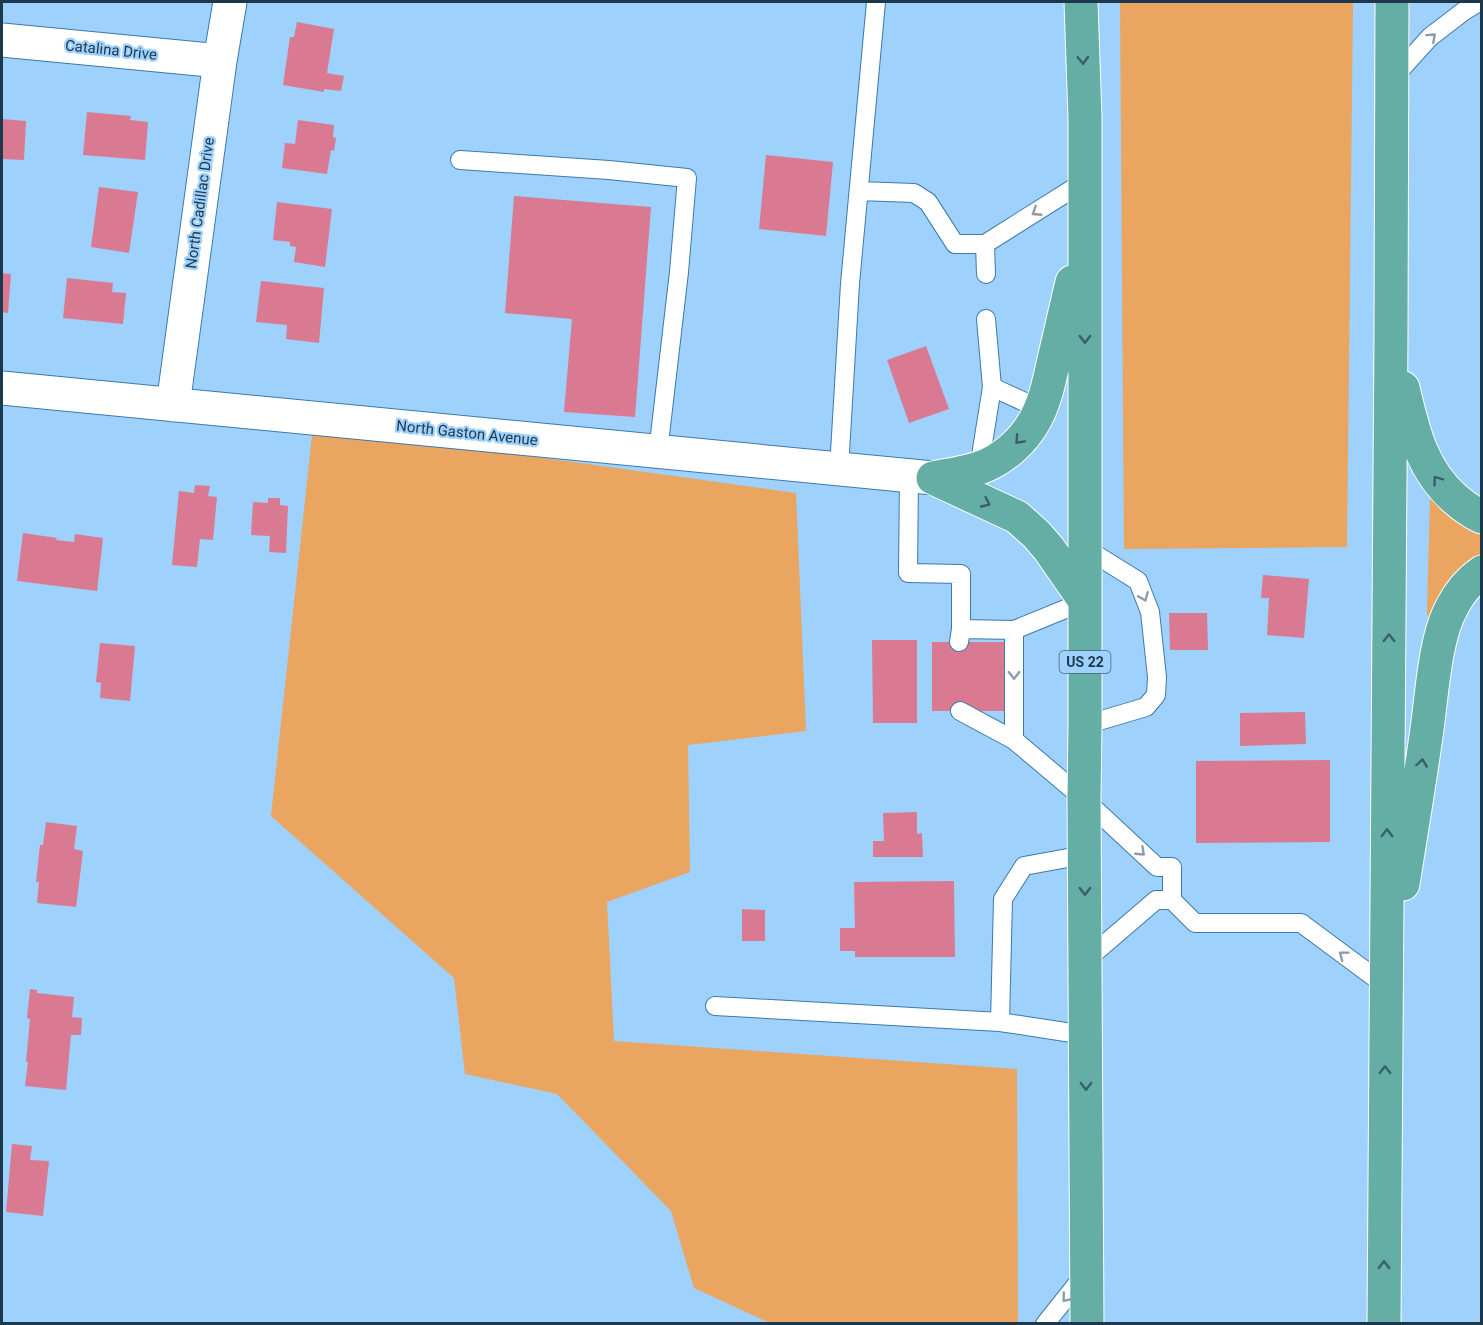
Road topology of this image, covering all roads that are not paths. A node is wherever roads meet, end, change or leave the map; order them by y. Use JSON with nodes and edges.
{"nodes":[{"id":1,"x":231,"y":2,"type":"edge"},
{"id":2,"x":876,"y":2,"type":"edge"},
{"id":3,"x":1082,"y":2,"type":"edge"},
{"id":4,"x":1392,"y":2,"type":"edge"},
{"id":5,"x":1479,"y":2,"type":"edge"},
{"id":6,"x":2,"y":40,"type":"edge"},
{"id":7,"x":220,"y":61,"type":"junction"},
{"id":8,"x":1392,"y":80,"type":"junction"},
{"id":9,"x":460,"y":160,"type":"dead end"},
{"id":10,"x":1085,"y":181,"type":"junction"},
{"id":11,"x":859,"y":191,"type":"junction"},
{"id":12,"x":1085,"y":226,"type":"junction"},
{"id":13,"x":986,"y":244,"type":"junction"},
{"id":14,"x":986,"y":274,"type":"dead end"},
{"id":15,"x":986,"y":319,"type":"dead end"},
{"id":16,"x":1391,"y":335,"type":"junction"},
{"id":17,"x":992,"y":387,"type":"junction"},
{"id":18,"x":2,"y":388,"type":"edge"},
{"id":19,"x":173,"y":405,"type":"junction"},
{"id":20,"x":1040,"y":409,"type":"junction"},
{"id":21,"x":658,"y":452,"type":"junction"},
{"id":22,"x":979,"y":468,"type":"junction"},
{"id":23,"x":839,"y":469,"type":"junction"},
{"id":24,"x":921,"y":477,"type":"junction"},
{"id":25,"x":1482,"y":517,"type":"edge"},
{"id":26,"x":1085,"y":548,"type":"junction"},
{"id":27,"x":1482,"y":572,"type":"edge"},
{"id":28,"x":1085,"y":601,"type":"junction"},
{"id":29,"x":1014,"y":630,"type":"junction"},
{"id":30,"x":960,"y":711,"type":"dead end"},
{"id":31,"x":1085,"y":725,"type":"junction"},
{"id":32,"x":1014,"y":740,"type":"junction"},
{"id":33,"x":1084,"y":799,"type":"junction"},
{"id":34,"x":1084,"y":855,"type":"junction"},
{"id":35,"x":1172,"y":900,"type":"junction"},
{"id":36,"x":1085,"y":961,"type":"junction"},
{"id":37,"x":1386,"y":986,"type":"junction"},
{"id":38,"x":715,"y":1006,"type":"dead end"},
{"id":39,"x":1000,"y":1022,"type":"junction"},
{"id":40,"x":1085,"y":1035,"type":"junction"},
{"id":41,"x":1086,"y":1273,"type":"junction"},
{"id":42,"x":1045,"y":1323,"type":"edge"},
{"id":43,"x":1087,"y":1323,"type":"edge"},
{"id":44,"x":1384,"y":1323,"type":"edge"}],
"edges":[{"from":1,"to":7,"type":"street","name":"North Cadillac Drive"},
{"from":2,"to":11,"type":"lane"},
{"from":3,"to":10,"type":"highway","number":"US 22","one_way":true},
{"from":4,"to":8,"type":"highway"},
{"from":8,"to":5,"type":"lane","one_way":true},
{"from":6,"to":7,"type":"street","name":"Catalina Drive"},
{"from":7,"to":19,"type":"street","name":"North Cadillac Drive"},
{"from":8,"to":16,"type":"highway"},
{"from":9,"to":21,"type":"lane"},
{"from":10,"to":12,"type":"highway","number":"US 22"},
{"from":10,"to":13,"type":"lane","one_way":true},
{"from":11,"to":13,"type":"lane"},
{"from":11,"to":23,"type":"lane"},
{"from":12,"to":20,"type":"highway"},
{"from":12,"to":26,"type":"highway","number":"US 22","one_way":true},
{"from":13,"to":14,"type":"lane"},
{"from":15,"to":17,"type":"lane"},
{"from":25,"to":16,"type":"highway","one_way":true},
{"from":37,"to":16,"type":"highway","one_way":true},
{"from":17,"to":20,"type":"lane"},
{"from":17,"to":22,"type":"lane"},
{"from":18,"to":19,"type":"street","name":"North Gaston Avenue"},
{"from":19,"to":21,"type":"street","name":"North Gaston Avenue"},
{"from":20,"to":22,"type":"highway","one_way":true},
{"from":21,"to":23,"type":"street","name":"North Gaston Avenue"},
{"from":22,"to":24,"type":"highway"},
{"from":23,"to":24,"type":"street","name":"North Gaston Avenue"},
{"from":24,"to":28,"type":"highway","one_way":true},
{"from":24,"to":29,"type":"lane"},
{"from":26,"to":28,"type":"highway","number":"US 22"},
{"from":26,"to":31,"type":"lane","one_way":true},
{"from":37,"to":27,"type":"highway","one_way":true},
{"from":28,"to":29,"type":"lane"},
{"from":28,"to":31,"type":"highway","number":"US 22"},
{"from":29,"to":32,"type":"lane","one_way":true},
{"from":30,"to":32,"type":"lane"},
{"from":31,"to":33,"type":"highway","number":"US 22"},
{"from":32,"to":33,"type":"lane"},
{"from":33,"to":34,"type":"highway","number":"US 22"},
{"from":33,"to":35,"type":"lane","one_way":true},
{"from":34,"to":36,"type":"highway","number":"US 22","one_way":true},
{"from":34,"to":39,"type":"lane"},
{"from":35,"to":36,"type":"lane"},
{"from":37,"to":35,"type":"lane","one_way":true},
{"from":36,"to":40,"type":"highway","number":"US 22"},
{"from":44,"to":37,"type":"highway","one_way":true},
{"from":38,"to":39,"type":"lane"},
{"from":39,"to":40,"type":"lane"},
{"from":40,"to":41,"type":"highway","number":"US 22","one_way":true},
{"from":41,"to":42,"type":"lane","one_way":true},
{"from":41,"to":43,"type":"highway","number":"US 22"}]}
